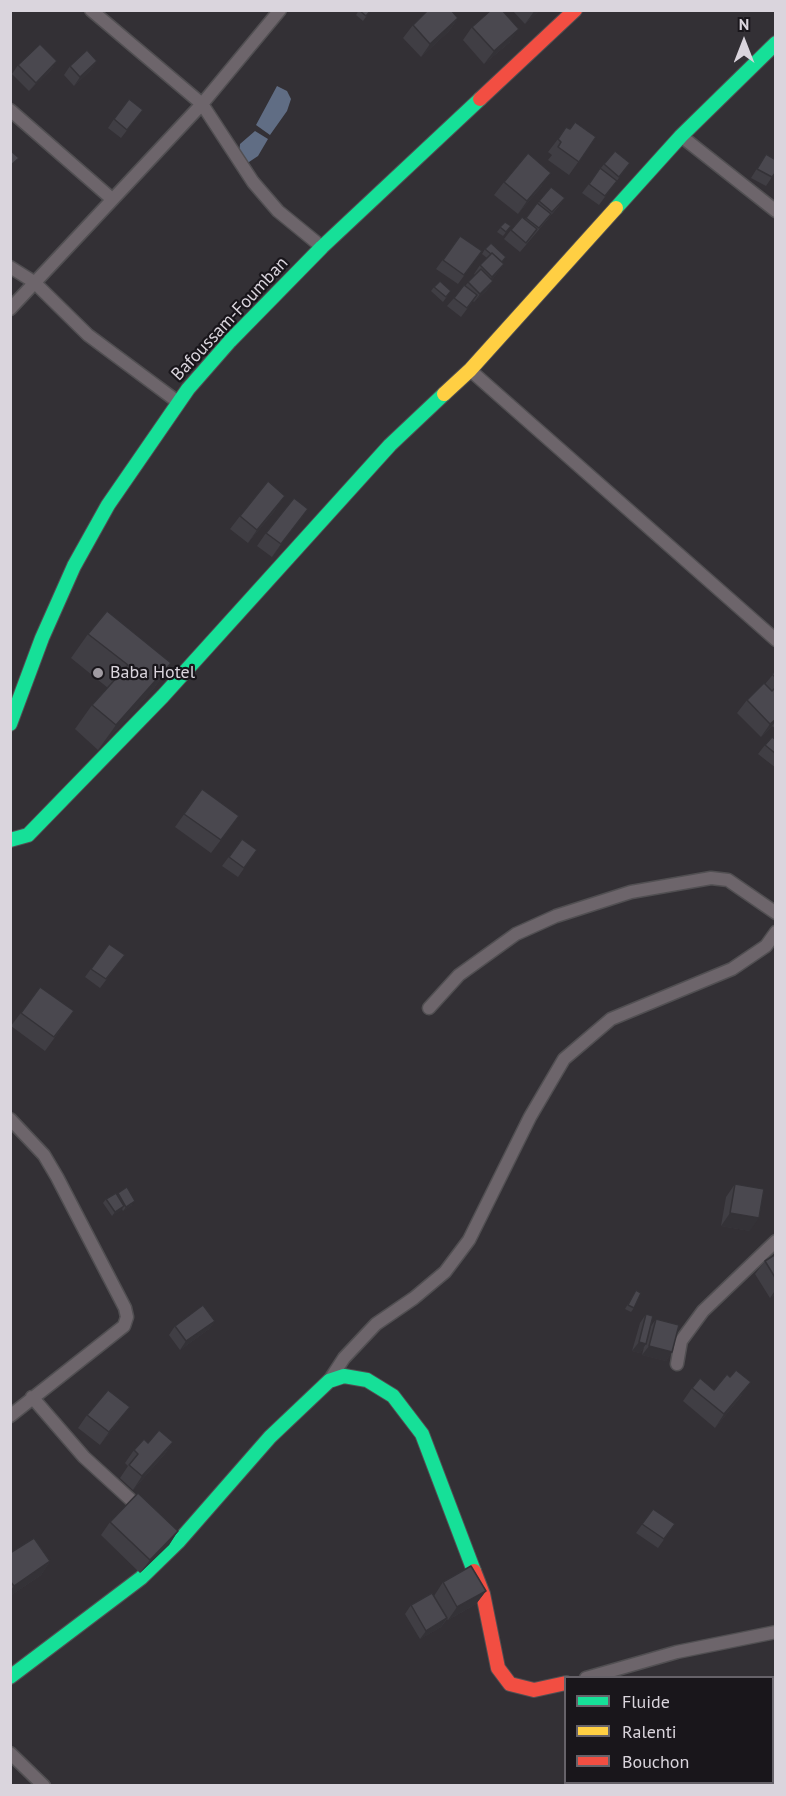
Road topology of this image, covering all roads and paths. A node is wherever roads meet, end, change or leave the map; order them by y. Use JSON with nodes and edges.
{"nodes":[{"id":1,"x":91,"y":10,"type":"edge"},
{"id":2,"x":280,"y":10,"type":"edge"},
{"id":3,"x":575,"y":10,"type":"edge"},
{"id":4,"x":776,"y":43,"type":"edge"},
{"id":5,"x":202,"y":104,"type":"junction"},
{"id":6,"x":10,"y":110,"type":"edge"},
{"id":7,"x":681,"y":136,"type":"junction"},
{"id":8,"x":112,"y":199,"type":"junction"},
{"id":9,"x":776,"y":211,"type":"edge"},
{"id":10,"x":322,"y":248,"type":"junction"},
{"id":11,"x":10,"y":267,"type":"edge"},
{"id":12,"x":34,"y":282,"type":"junction"},
{"id":13,"x":10,"y":309,"type":"edge"},
{"id":14,"x":470,"y":370,"type":"junction"},
{"id":15,"x":178,"y":402,"type":"junction"},
{"id":16,"x":776,"y":640,"type":"edge"},
{"id":17,"x":10,"y":724,"type":"edge"},
{"id":18,"x":10,"y":840,"type":"edge"},
{"id":19,"x":776,"y":913,"type":"edge"},
{"id":20,"x":776,"y":932,"type":"edge"},
{"id":21,"x":429,"y":1008,"type":"dead end"},
{"id":22,"x":10,"y":1119,"type":"edge"},
{"id":23,"x":776,"y":1241,"type":"edge"},
{"id":24,"x":677,"y":1364,"type":"dead end"},
{"id":25,"x":329,"y":1381,"type":"junction"},
{"id":26,"x":32,"y":1397,"type":"junction"},
{"id":27,"x":10,"y":1416,"type":"edge"},
{"id":28,"x":156,"y":1521,"type":"edge"},
{"id":29,"x":776,"y":1632,"type":"edge"},
{"id":30,"x":589,"y":1676,"type":"edge"},
{"id":31,"x":10,"y":1677,"type":"edge"},
{"id":32,"x":564,"y":1683,"type":"edge"},
{"id":33,"x":10,"y":1753,"type":"edge"},
{"id":34,"x":44,"y":1785,"type":"edge"}],
"edges":[{"from":1,"to":5,"type":"street"},
{"from":2,"to":5,"type":"street"},
{"from":3,"to":10,"type":"main road","name":"Bafoussam-Foumban"},
{"from":4,"to":7,"type":"main road"},
{"from":5,"to":8,"type":"street"},
{"from":5,"to":10,"type":"street"},
{"from":6,"to":8,"type":"street"},
{"from":7,"to":9,"type":"street"},
{"from":7,"to":14,"type":"main road"},
{"from":8,"to":12,"type":"street"},
{"from":10,"to":15,"type":"main road","name":"Bafoussam-Foumban"},
{"from":11,"to":12,"type":"street"},
{"from":12,"to":13,"type":"street"},
{"from":12,"to":15,"type":"street"},
{"from":14,"to":16,"type":"street"},
{"from":14,"to":18,"type":"main road"},
{"from":15,"to":17,"type":"main road","name":"Bafoussam-Foumban"},
{"from":19,"to":21,"type":"street"},
{"from":20,"to":25,"type":"street"},
{"from":22,"to":26,"type":"street"},
{"from":23,"to":24,"type":"street"},
{"from":25,"to":31,"type":"main road"},
{"from":25,"to":32,"type":"main road"},
{"from":26,"to":27,"type":"street"},
{"from":26,"to":28,"type":"street"},
{"from":29,"to":30,"type":"street"},
{"from":33,"to":34,"type":"street"}]}
